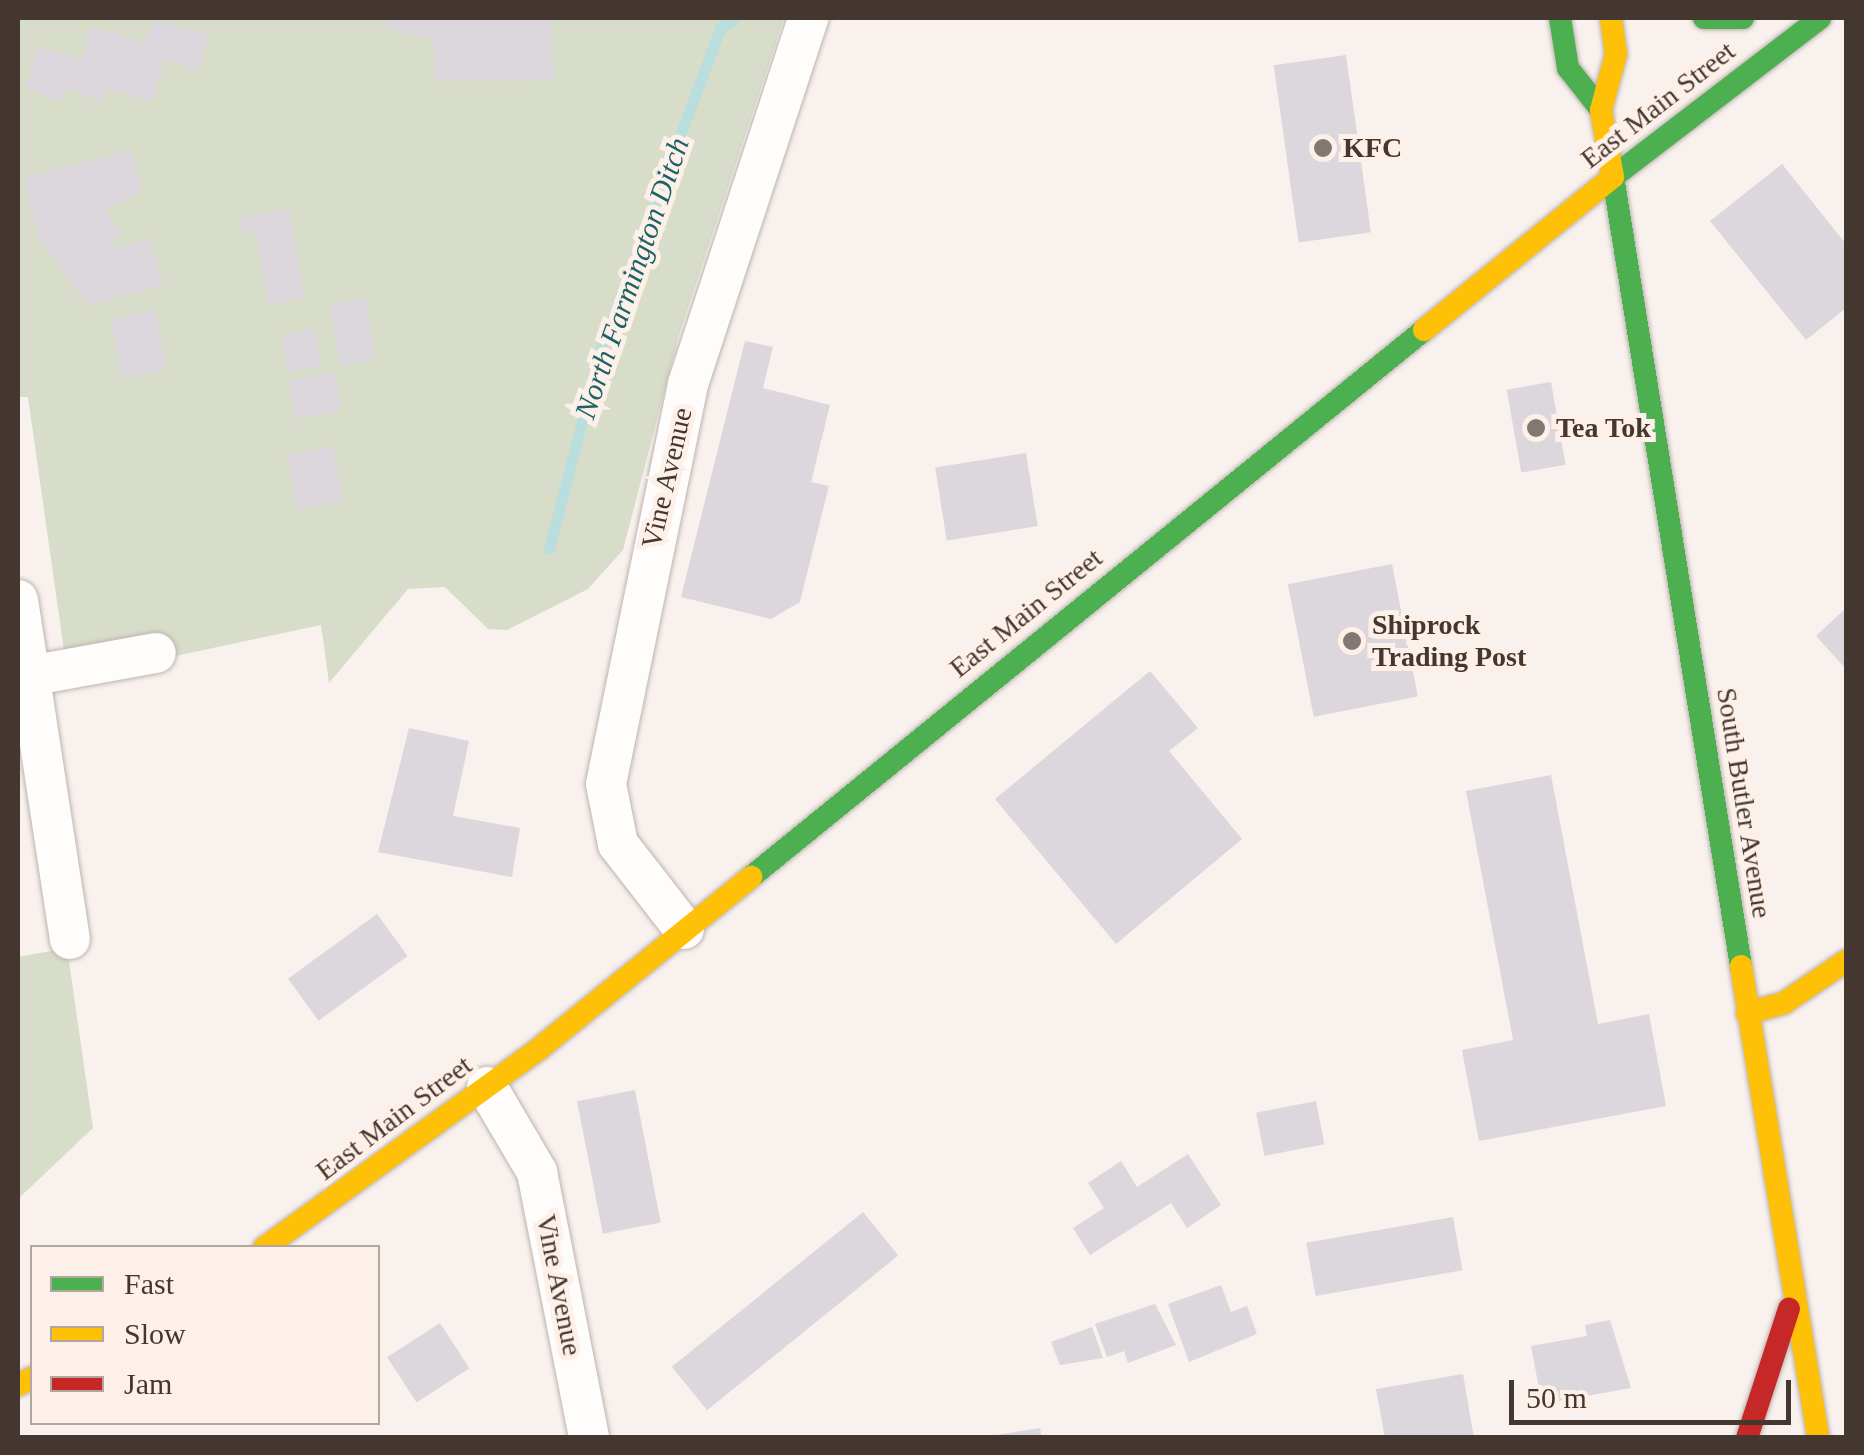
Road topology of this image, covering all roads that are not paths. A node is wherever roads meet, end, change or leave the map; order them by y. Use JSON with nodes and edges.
{"nodes":[{"id":1,"x":808,"y":18,"type":"edge"},
{"id":2,"x":1560,"y":18,"type":"edge"},
{"id":3,"x":1610,"y":18,"type":"edge"},
{"id":4,"x":1704,"y":18,"type":"edge"},
{"id":5,"x":1743,"y":18,"type":"edge"},
{"id":6,"x":1820,"y":18,"type":"edge"},
{"id":7,"x":1602,"y":110,"type":"junction"},
{"id":8,"x":1613,"y":177,"type":"junction"},
{"id":9,"x":18,"y":600,"type":"edge"},
{"id":10,"x":156,"y":653,"type":"dead end"},
{"id":11,"x":23,"y":678,"type":"edge"},
{"id":12,"x":684,"y":929,"type":"junction"},
{"id":13,"x":70,"y":939,"type":"dead end"},
{"id":14,"x":1846,"y":961,"type":"edge"},
{"id":15,"x":1747,"y":1012,"type":"junction"},
{"id":16,"x":487,"y":1087,"type":"junction"},
{"id":17,"x":268,"y":1245,"type":"edge"},
{"id":18,"x":1793,"y":1297,"type":"junction"},
{"id":19,"x":589,"y":1438,"type":"edge"},
{"id":20,"x":1748,"y":1438,"type":"edge"},
{"id":21,"x":1818,"y":1438,"type":"edge"}],
"edges":[{"from":1,"to":12,"type":"street","name":"Vine Avenue"},
{"from":2,"to":7,"type":"main road"},
{"from":3,"to":7,"type":"main road"},
{"from":4,"to":5,"type":"main road"},
{"from":6,"to":8,"type":"main road","name":"East Main Street"},
{"from":7,"to":8,"type":"main road","name":"South Butler Avenue"},
{"from":8,"to":12,"type":"main road","name":"East Main Street"},
{"from":8,"to":15,"type":"main road","name":"South Butler Avenue"},
{"from":9,"to":11,"type":"street"},
{"from":10,"to":11,"type":"street"},
{"from":11,"to":13,"type":"street"},
{"from":12,"to":16,"type":"main road","name":"East Main Street"},
{"from":14,"to":15,"type":"main road"},
{"from":15,"to":18,"type":"main road","name":"South Butler Avenue"},
{"from":16,"to":17,"type":"main road","name":"East Main Street"},
{"from":16,"to":19,"type":"street","name":"Vine Avenue"},
{"from":18,"to":20,"type":"main road"},
{"from":18,"to":21,"type":"main road","name":"South Butler Avenue"}]}
